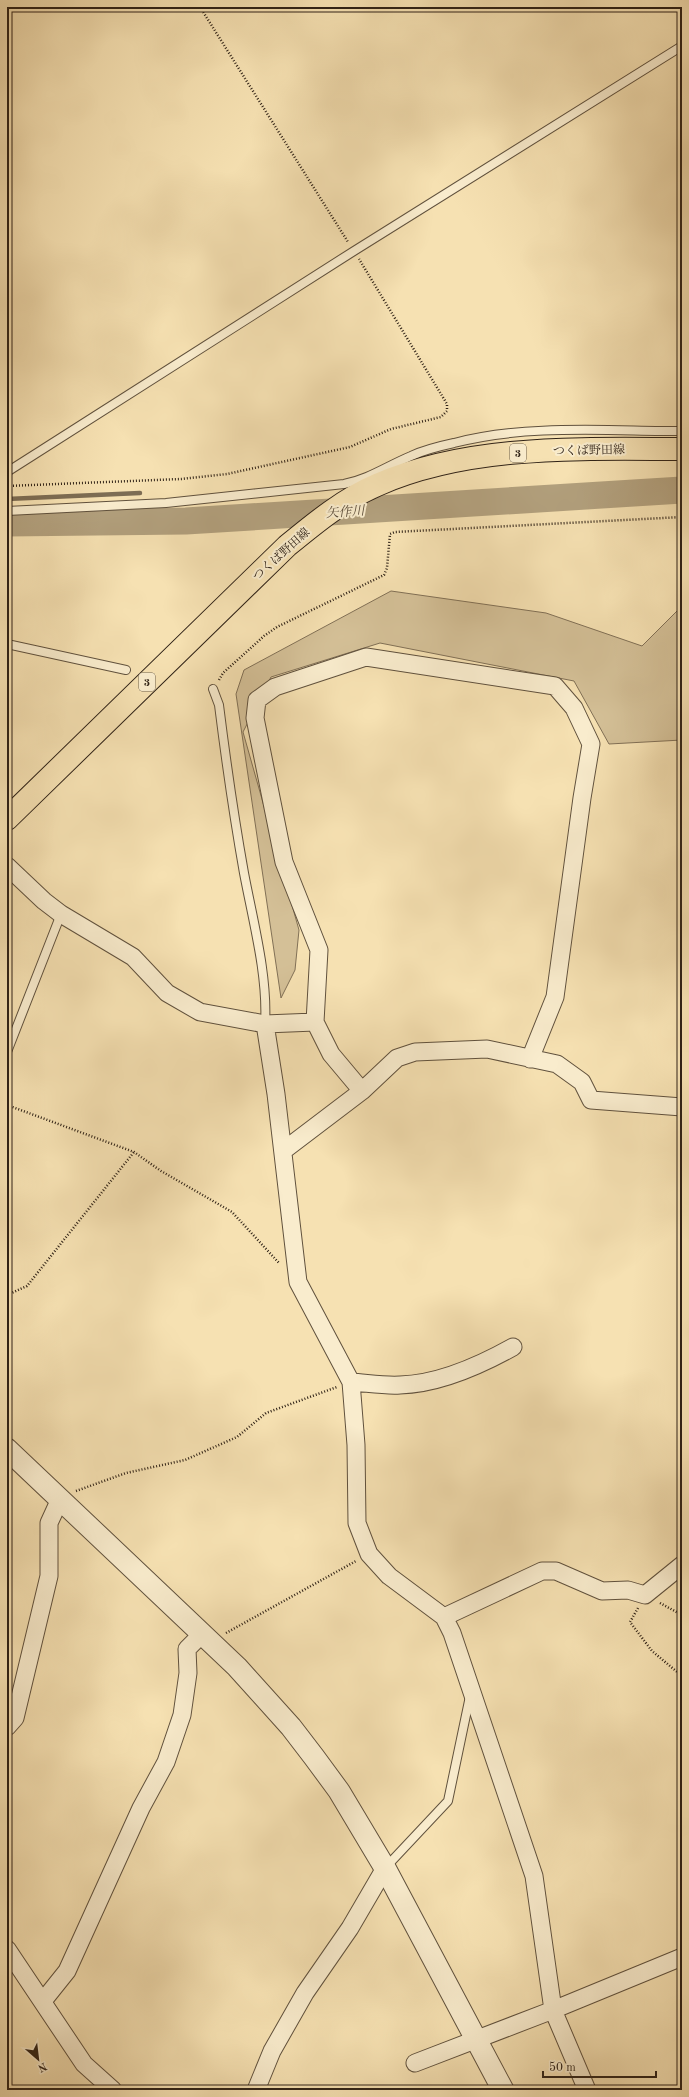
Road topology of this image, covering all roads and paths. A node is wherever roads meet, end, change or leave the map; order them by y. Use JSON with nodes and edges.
{"nodes":[{"id":1,"x":14,"y":7,"type":"edge"},
{"id":2,"x":200,"y":7,"type":"edge"},
{"id":3,"x":7,"y":12,"type":"edge"},
{"id":4,"x":682,"y":46,"type":"edge"},
{"id":5,"x":354,"y":251,"type":"junction"},
{"id":6,"x":682,"y":431,"type":"edge"},
{"id":7,"x":682,"y":449,"type":"edge"},
{"id":8,"x":7,"y":472,"type":"edge"},
{"id":9,"x":369,"y":485,"type":"junction"},
{"id":10,"x":7,"y":486,"type":"edge"},
{"id":11,"x":7,"y":511,"type":"edge"},
{"id":12,"x":682,"y":517,"type":"edge"},
{"id":13,"x":7,"y":644,"type":"edge"},
{"id":14,"x":126,"y":670,"type":"dead end"},
{"id":15,"x":213,"y":689,"type":"joint"},
{"id":16,"x":7,"y":819,"type":"edge"},
{"id":17,"x":7,"y":866,"type":"edge"},
{"id":18,"x":61,"y":914,"type":"junction"},
{"id":19,"x":315,"y":1022,"type":"junction"},
{"id":20,"x":265,"y":1024,"type":"junction"},
{"id":21,"x":7,"y":1052,"type":"edge"},
{"id":22,"x":530,"y":1059,"type":"junction"},
{"id":23,"x":362,"y":1091,"type":"junction"},
{"id":24,"x":7,"y":1105,"type":"edge"},
{"id":25,"x":682,"y":1107,"type":"edge"},
{"id":26,"x":283,"y":1151,"type":"junction"},
{"id":27,"x":134,"y":1152,"type":"junction"},
{"id":28,"x":298,"y":1282,"type":"junction"},
{"id":29,"x":7,"y":1295,"type":"edge"},
{"id":30,"x":513,"y":1347,"type":"dead end"},
{"id":31,"x":351,"y":1382,"type":"junction"},
{"id":32,"x":7,"y":1449,"type":"edge"},
{"id":33,"x":60,"y":1499,"type":"junction"},
{"id":34,"x":369,"y":1554,"type":"junction"},
{"id":35,"x":682,"y":1565,"type":"edge"},
{"id":36,"x":645,"y":1595,"type":"junction"},
{"id":37,"x":682,"y":1616,"type":"edge"},
{"id":38,"x":444,"y":1617,"type":"junction"},
{"id":39,"x":207,"y":1638,"type":"junction"},
{"id":40,"x":682,"y":1676,"type":"edge"},
{"id":41,"x":471,"y":1692,"type":"junction"},
{"id":42,"x":7,"y":1726,"type":"edge"},
{"id":43,"x":385,"y":1868,"type":"junction"},
{"id":44,"x":7,"y":1949,"type":"edge"},
{"id":45,"x":682,"y":1957,"type":"edge"},
{"id":46,"x":42,"y":2001,"type":"junction"},
{"id":47,"x":553,"y":2010,"type":"junction"},
{"id":48,"x":476,"y":2039,"type":"junction"},
{"id":49,"x":415,"y":2063,"type":"dead end"},
{"id":50,"x":113,"y":2090,"type":"edge"},
{"id":51,"x":256,"y":2090,"type":"edge"},
{"id":52,"x":503,"y":2090,"type":"edge"},
{"id":53,"x":587,"y":2090,"type":"edge"}],
"edges":[{"from":1,"to":3,"type":"path"},
{"from":2,"to":5,"type":"path"},
{"from":4,"to":5,"type":"lane"},
{"from":5,"to":8,"type":"lane"},
{"from":5,"to":10,"type":"path"},
{"from":6,"to":9,"type":"lane"},
{"from":7,"to":9,"type":"main road","name":"つくば野田線","number":"3"},
{"from":9,"to":11,"type":"lane"},
{"from":9,"to":16,"type":"main road","name":"つくば野田線","number":"3"},
{"from":12,"to":15,"type":"path"},
{"from":13,"to":14,"type":"lane"},
{"from":15,"to":20,"type":"lane"},
{"from":17,"to":18,"type":"street"},
{"from":18,"to":20,"type":"street"},
{"from":18,"to":21,"type":"lane"},
{"from":19,"to":20,"type":"street"},
{"from":19,"to":22,"type":"street"},
{"from":19,"to":23,"type":"street"},
{"from":20,"to":26,"type":"street"},
{"from":22,"to":23,"type":"street"},
{"from":22,"to":25,"type":"street"},
{"from":23,"to":26,"type":"street"},
{"from":24,"to":27,"type":"path"},
{"from":26,"to":28,"type":"street"},
{"from":27,"to":28,"type":"path"},
{"from":27,"to":29,"type":"path"},
{"from":28,"to":31,"type":"street"},
{"from":30,"to":31,"type":"street"},
{"from":31,"to":33,"type":"path"},
{"from":31,"to":34,"type":"street"},
{"from":32,"to":33,"type":"street"},
{"from":33,"to":39,"type":"street"},
{"from":33,"to":42,"type":"street"},
{"from":34,"to":38,"type":"street"},
{"from":34,"to":39,"type":"path"},
{"from":35,"to":36,"type":"street"},
{"from":36,"to":37,"type":"path"},
{"from":36,"to":38,"type":"street"},
{"from":36,"to":40,"type":"path"},
{"from":38,"to":41,"type":"street"},
{"from":39,"to":43,"type":"street"},
{"from":39,"to":46,"type":"street"},
{"from":41,"to":43,"type":"lane"},
{"from":41,"to":47,"type":"street"},
{"from":43,"to":48,"type":"street"},
{"from":43,"to":51,"type":"street"},
{"from":44,"to":46,"type":"street"},
{"from":45,"to":47,"type":"street"},
{"from":46,"to":50,"type":"street"},
{"from":47,"to":48,"type":"street"},
{"from":47,"to":53,"type":"street"},
{"from":48,"to":49,"type":"street"},
{"from":48,"to":52,"type":"street"}]}
